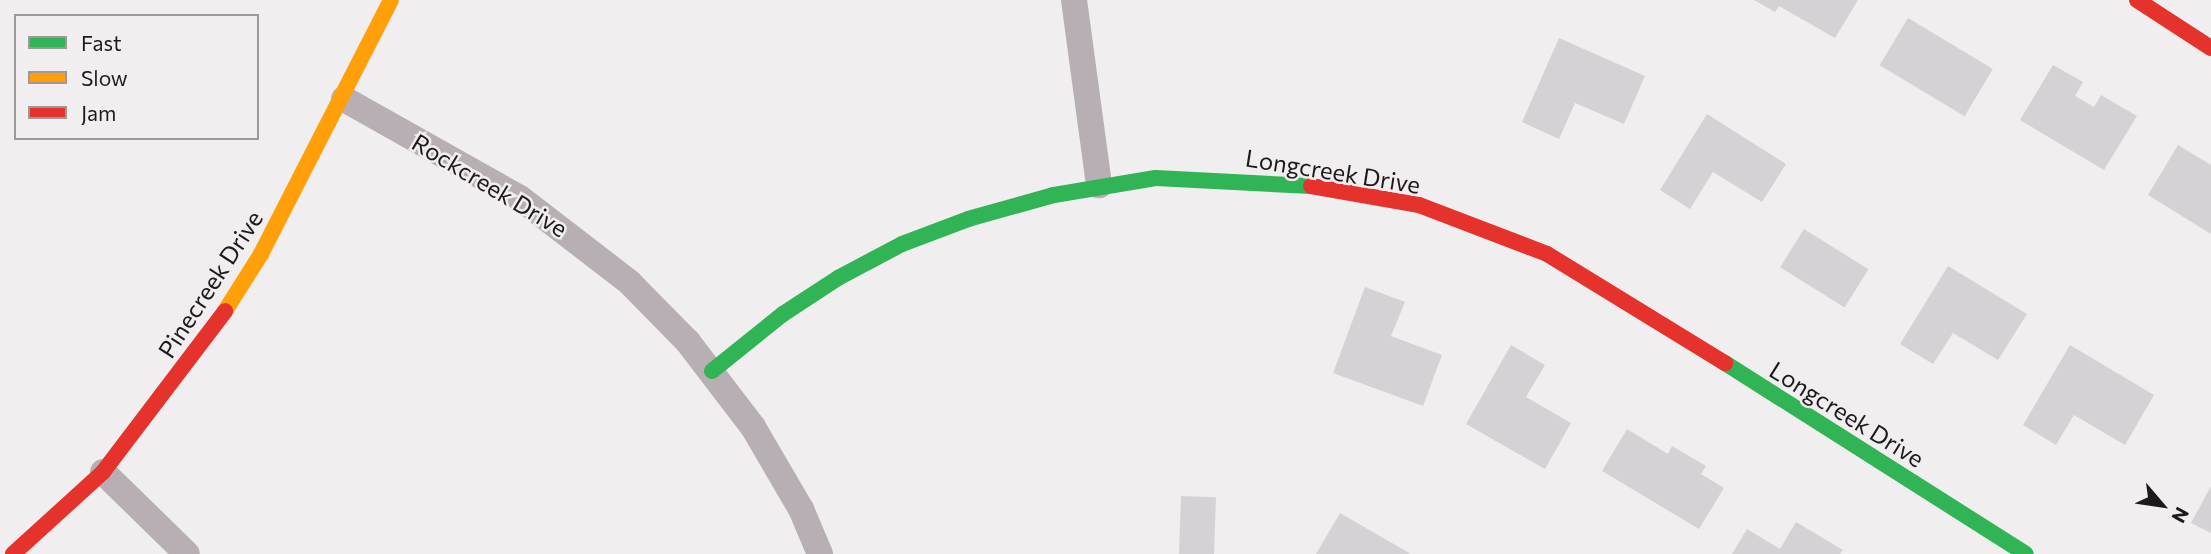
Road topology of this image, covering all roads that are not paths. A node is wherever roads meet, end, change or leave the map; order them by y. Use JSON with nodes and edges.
{"nodes":[{"id":1,"x":391,"y":0,"type":"edge"},
{"id":2,"x":1074,"y":0,"type":"edge"},
{"id":3,"x":2137,"y":0,"type":"edge"},
{"id":4,"x":2211,"y":48,"type":"edge"},
{"id":5,"x":344,"y":99,"type":"junction"},
{"id":6,"x":1100,"y":186,"type":"junction"},
{"id":7,"x":712,"y":370,"type":"junction"},
{"id":8,"x":103,"y":472,"type":"junction"},
{"id":9,"x":13,"y":554,"type":"edge"},
{"id":10,"x":187,"y":554,"type":"edge"},
{"id":11,"x":820,"y":554,"type":"edge"},
{"id":12,"x":2026,"y":554,"type":"edge"}],
"edges":[{"from":1,"to":5,"type":"street","name":"Pinecreek Drive"},
{"from":2,"to":6,"type":"street"},
{"from":3,"to":4,"type":"street"},
{"from":5,"to":7,"type":"street","name":"Rockcreek Drive"},
{"from":5,"to":8,"type":"street","name":"Pinecreek Drive"},
{"from":6,"to":7,"type":"street","name":"Longcreek Drive"},
{"from":6,"to":12,"type":"street","name":"Longcreek Drive"},
{"from":7,"to":11,"type":"street","name":"Rockcreek Drive"},
{"from":8,"to":9,"type":"street","name":"Pinecreek Drive"},
{"from":8,"to":10,"type":"street"}]}
